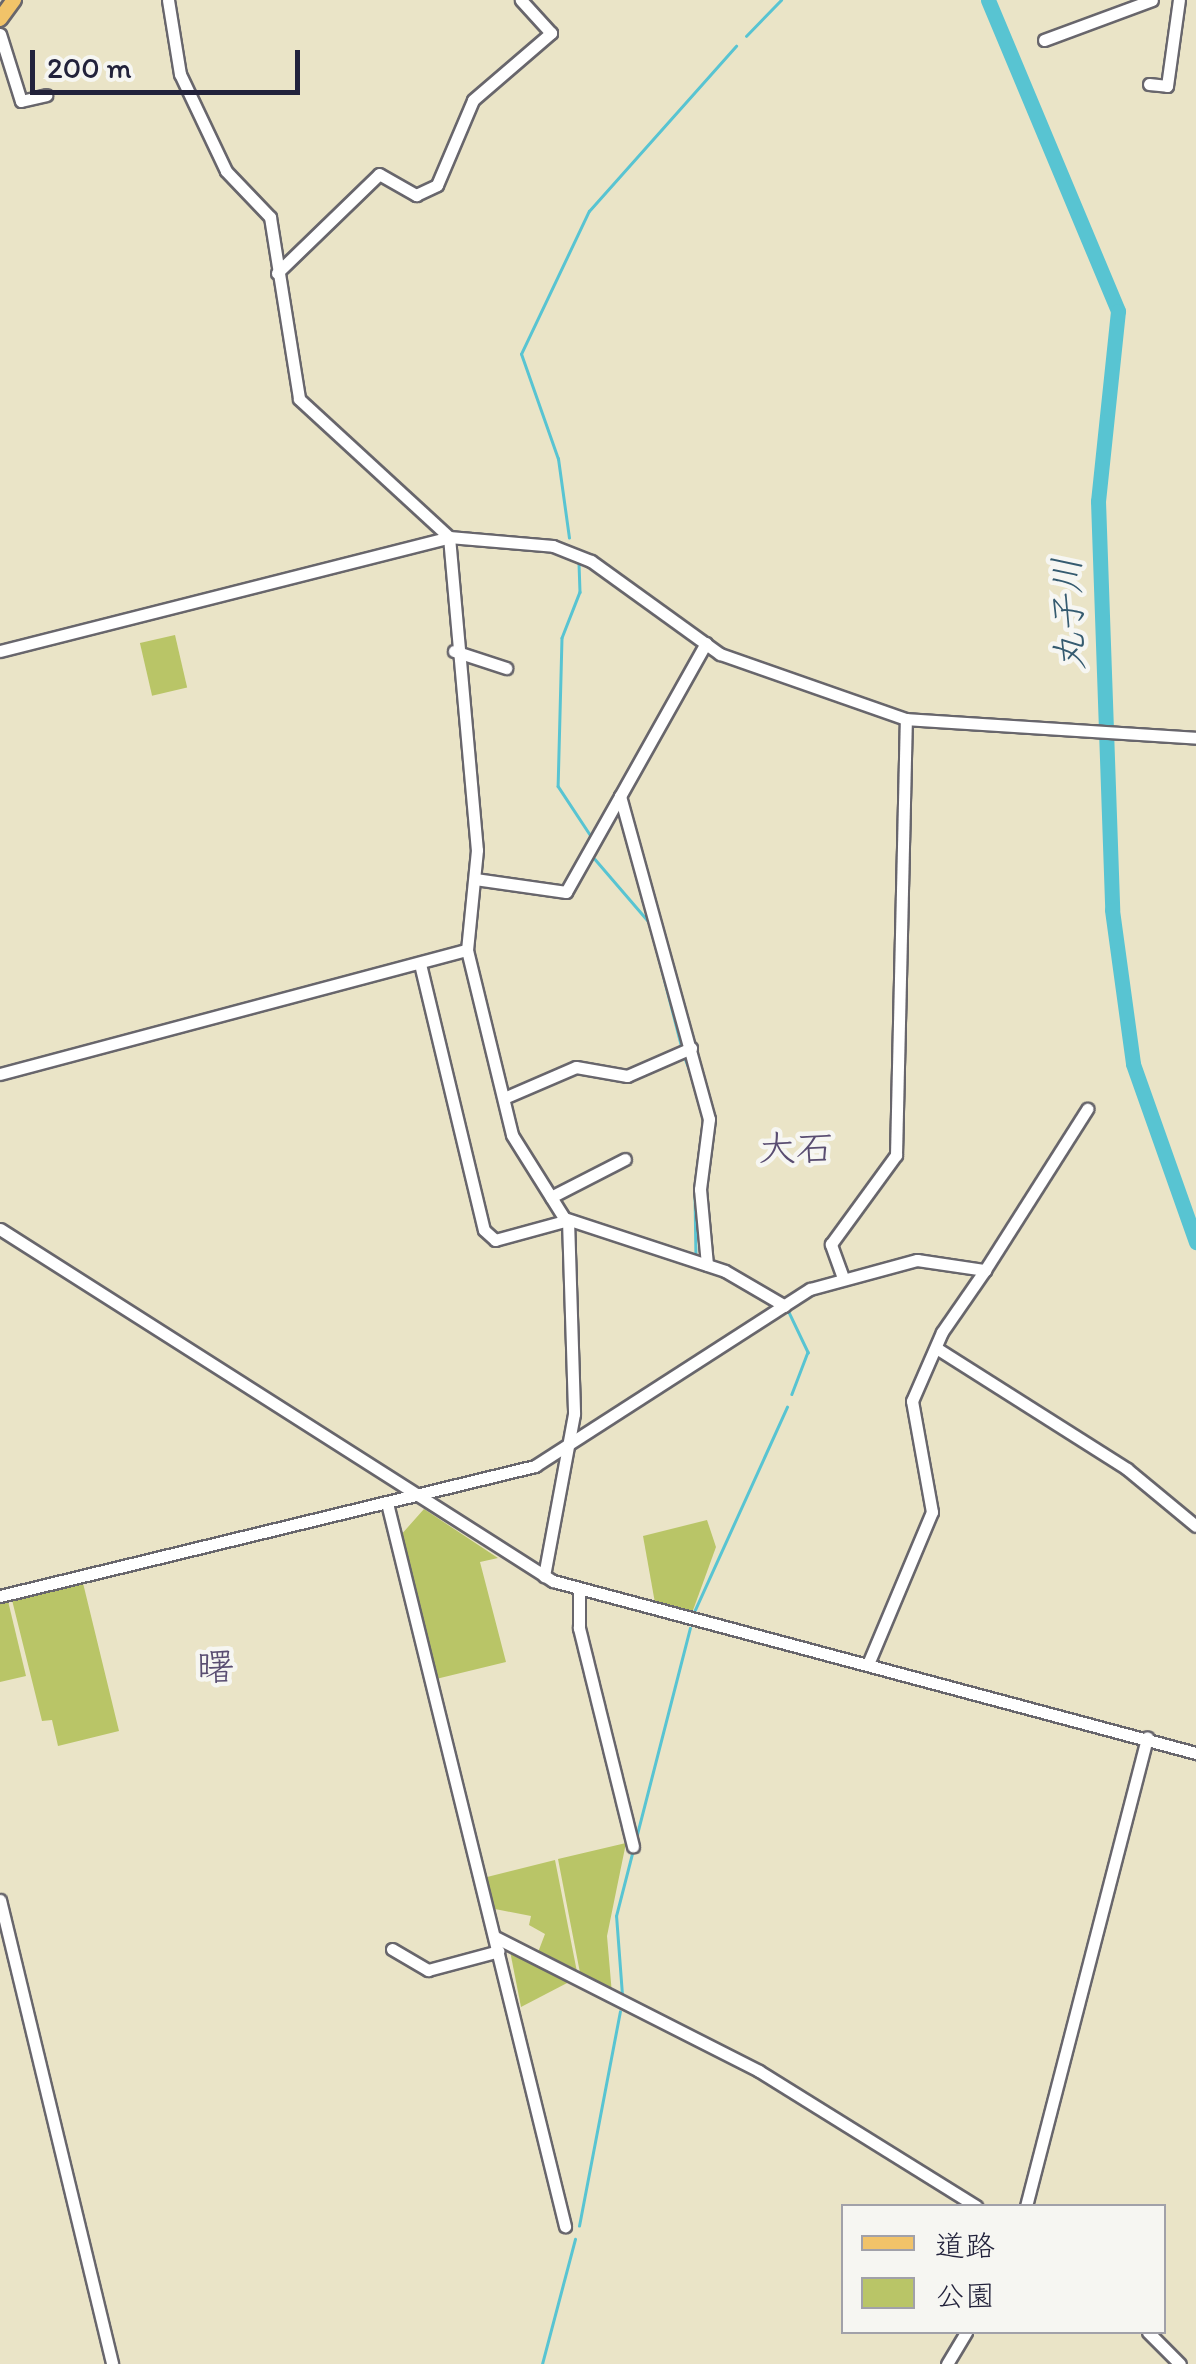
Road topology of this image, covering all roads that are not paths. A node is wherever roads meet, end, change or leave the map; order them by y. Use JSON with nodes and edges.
{"nodes":[{"id":1,"x":14,"y":0,"type":"edge"},
{"id":2,"x":168,"y":0,"type":"edge"},
{"id":3,"x":521,"y":0,"type":"edge"},
{"id":4,"x":1152,"y":0,"type":"edge"},
{"id":5,"x":1178,"y":0,"type":"edge"},
{"id":6,"x":0,"y":19,"type":"edge"},
{"id":7,"x":0,"y":34,"type":"edge"},
{"id":8,"x":1044,"y":40,"type":"dead end"},
{"id":9,"x":1149,"y":84,"type":"dead end"},
{"id":10,"x":46,"y":95,"type":"dead end"},
{"id":11,"x":277,"y":273,"type":"junction"},
{"id":12,"x":449,"y":537,"type":"junction"},
{"id":13,"x":706,"y":644,"type":"junction"},
{"id":14,"x":0,"y":650,"type":"edge"},
{"id":15,"x":454,"y":652,"type":"junction"},
{"id":16,"x":506,"y":668,"type":"dead end"},
{"id":17,"x":906,"y":719,"type":"junction"},
{"id":18,"x":1196,"y":738,"type":"edge"},
{"id":19,"x":620,"y":796,"type":"junction"},
{"id":20,"x":475,"y":880,"type":"junction"},
{"id":21,"x":467,"y":950,"type":"junction"},
{"id":22,"x":420,"y":968,"type":"junction"},
{"id":23,"x":691,"y":1048,"type":"junction"},
{"id":24,"x":0,"y":1074,"type":"edge"},
{"id":25,"x":504,"y":1098,"type":"junction"},
{"id":26,"x":1087,"y":1109,"type":"dead end"},
{"id":27,"x":625,"y":1159,"type":"dead end"},
{"id":28,"x":551,"y":1197,"type":"junction"},
{"id":29,"x":568,"y":1220,"type":"junction"},
{"id":30,"x":0,"y":1228,"type":"edge"},
{"id":31,"x":707,"y":1266,"type":"junction"},
{"id":32,"x":985,"y":1270,"type":"junction"},
{"id":33,"x":842,"y":1275,"type":"junction"},
{"id":34,"x":785,"y":1306,"type":"junction"},
{"id":35,"x":938,"y":1349,"type":"junction"},
{"id":36,"x":571,"y":1441,"type":"junction"},
{"id":37,"x":418,"y":1496,"type":"junction"},
{"id":38,"x":387,"y":1503,"type":"junction"},
{"id":39,"x":1196,"y":1526,"type":"edge"},
{"id":40,"x":544,"y":1576,"type":"junction"},
{"id":41,"x":579,"y":1591,"type":"junction"},
{"id":42,"x":0,"y":1596,"type":"edge"},
{"id":43,"x":868,"y":1664,"type":"junction"},
{"id":44,"x":1147,"y":1737,"type":"junction"},
{"id":45,"x":1196,"y":1753,"type":"edge"},
{"id":46,"x":633,"y":1846,"type":"dead end"},
{"id":47,"x":0,"y":1900,"type":"edge"},
{"id":48,"x":496,"y":1937,"type":"junction"},
{"id":49,"x":392,"y":1948,"type":"dead end"},
{"id":50,"x":499,"y":1950,"type":"junction"},
{"id":51,"x":973,"y":2204,"type":"edge"},
{"id":52,"x":1027,"y":2204,"type":"edge"},
{"id":53,"x":565,"y":2226,"type":"dead end"},
{"id":54,"x":965,"y":2334,"type":"edge"},
{"id":55,"x":1150,"y":2334,"type":"edge"},
{"id":56,"x":112,"y":2364,"type":"edge"},
{"id":57,"x":948,"y":2364,"type":"edge"},
{"id":58,"x":1180,"y":2364,"type":"edge"}],
"edges":[{"from":1,"to":6,"type":"main road"},
{"from":2,"to":11,"type":"street"},
{"from":3,"to":11,"type":"street"},
{"from":4,"to":8,"type":"street"},
{"from":5,"to":9,"type":"street"},
{"from":7,"to":10,"type":"street"},
{"from":11,"to":12,"type":"street"},
{"from":12,"to":13,"type":"street"},
{"from":12,"to":14,"type":"street"},
{"from":12,"to":15,"type":"street"},
{"from":13,"to":17,"type":"street"},
{"from":13,"to":19,"type":"street"},
{"from":15,"to":16,"type":"street"},
{"from":15,"to":20,"type":"street"},
{"from":17,"to":18,"type":"street"},
{"from":17,"to":33,"type":"street"},
{"from":19,"to":20,"type":"street"},
{"from":19,"to":23,"type":"street"},
{"from":20,"to":21,"type":"street"},
{"from":21,"to":22,"type":"street"},
{"from":21,"to":25,"type":"street"},
{"from":22,"to":24,"type":"street"},
{"from":22,"to":29,"type":"street"},
{"from":23,"to":25,"type":"street"},
{"from":23,"to":31,"type":"street"},
{"from":25,"to":28,"type":"street"},
{"from":26,"to":32,"type":"street"},
{"from":27,"to":28,"type":"street"},
{"from":28,"to":29,"type":"street"},
{"from":29,"to":31,"type":"street"},
{"from":29,"to":36,"type":"street"},
{"from":30,"to":37,"type":"street"},
{"from":31,"to":34,"type":"street"},
{"from":32,"to":33,"type":"street"},
{"from":32,"to":35,"type":"street"},
{"from":33,"to":34,"type":"street"},
{"from":34,"to":36,"type":"street"},
{"from":35,"to":39,"type":"street"},
{"from":35,"to":43,"type":"street"},
{"from":36,"to":37,"type":"street"},
{"from":36,"to":40,"type":"street"},
{"from":37,"to":38,"type":"street"},
{"from":37,"to":40,"type":"street"},
{"from":38,"to":42,"type":"street"},
{"from":38,"to":48,"type":"street"},
{"from":40,"to":41,"type":"street"},
{"from":41,"to":43,"type":"street"},
{"from":41,"to":46,"type":"street"},
{"from":43,"to":44,"type":"street"},
{"from":44,"to":45,"type":"street"},
{"from":44,"to":52,"type":"street"},
{"from":47,"to":56,"type":"street"},
{"from":48,"to":50,"type":"street"},
{"from":48,"to":51,"type":"street"},
{"from":49,"to":50,"type":"street"},
{"from":50,"to":53,"type":"street"},
{"from":54,"to":57,"type":"street"},
{"from":55,"to":58,"type":"street"}]}
